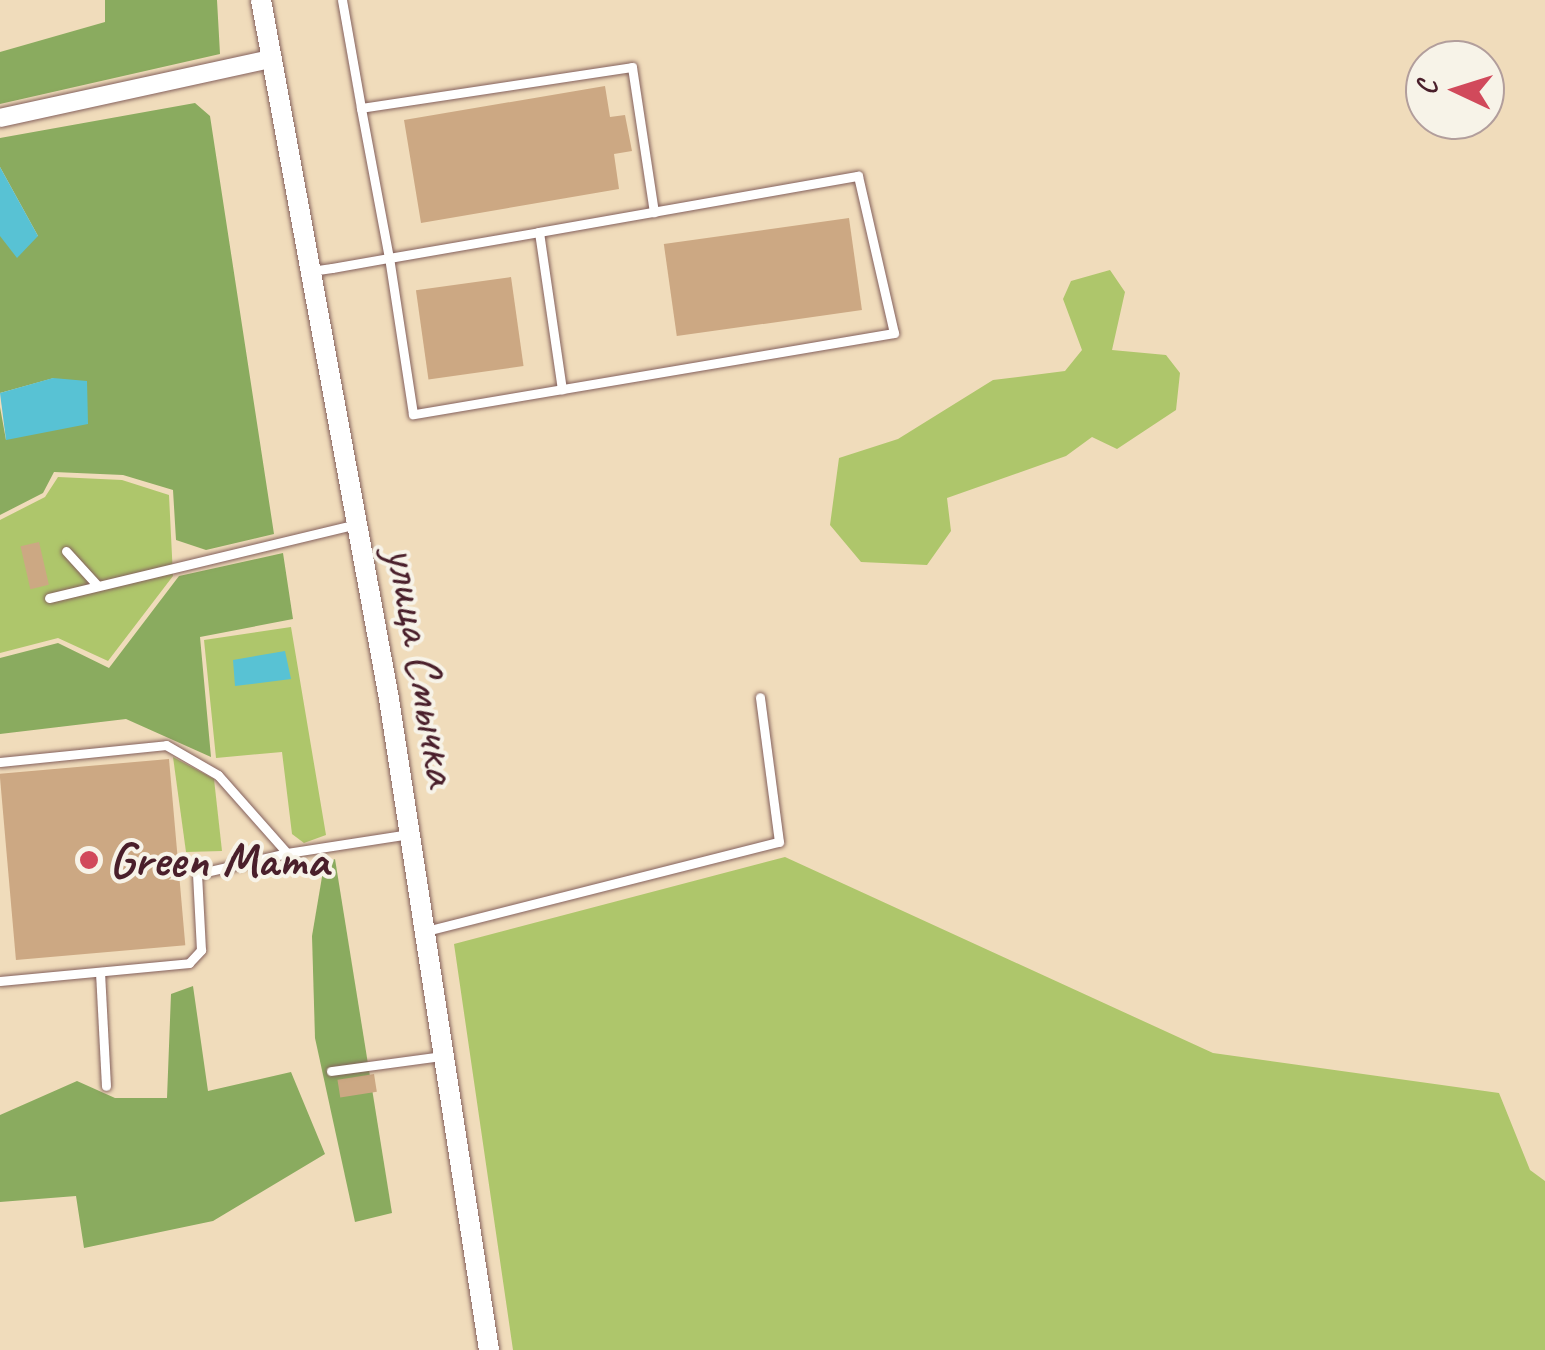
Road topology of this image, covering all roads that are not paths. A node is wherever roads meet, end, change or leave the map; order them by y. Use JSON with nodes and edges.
{"nodes":[{"id":1,"x":261,"y":0,"type":"edge"},
{"id":2,"x":342,"y":0,"type":"edge"},
{"id":3,"x":271,"y":59,"type":"junction"},
{"id":4,"x":361,"y":108,"type":"junction"},
{"id":5,"x":0,"y":118,"type":"edge"},
{"id":6,"x":654,"y":212,"type":"junction"},
{"id":7,"x":539,"y":232,"type":"junction"},
{"id":8,"x":389,"y":258,"type":"junction"},
{"id":9,"x":312,"y":272,"type":"junction"},
{"id":10,"x":562,"y":389,"type":"junction"},
{"id":11,"x":354,"y":526,"type":"junction"},
{"id":12,"x":66,"y":551,"type":"dead end"},
{"id":13,"x":98,"y":586,"type":"junction"},
{"id":14,"x":48,"y":598,"type":"dead end"},
{"id":15,"x":760,"y":698,"type":"dead end"},
{"id":16,"x":0,"y":762,"type":"edge"},
{"id":17,"x":410,"y":834,"type":"junction"},
{"id":18,"x":287,"y":853,"type":"junction"},
{"id":19,"x":426,"y":932,"type":"junction"},
{"id":20,"x":100,"y":972,"type":"junction"},
{"id":21,"x":0,"y":981,"type":"edge"},
{"id":22,"x":444,"y":1055,"type":"junction"},
{"id":23,"x":331,"y":1071,"type":"dead end"},
{"id":24,"x":106,"y":1086,"type":"dead end"},
{"id":25,"x":489,"y":1350,"type":"edge"}],
"edges":[{"from":1,"to":3,"type":"street","name":"улица Смычка"},
{"from":2,"to":4,"type":"lane"},
{"from":3,"to":5,"type":"street"},
{"from":3,"to":9,"type":"street","name":"улица Смычка"},
{"from":4,"to":6,"type":"lane"},
{"from":4,"to":8,"type":"lane"},
{"from":6,"to":7,"type":"lane"},
{"from":6,"to":10,"type":"lane"},
{"from":7,"to":8,"type":"lane"},
{"from":7,"to":10,"type":"lane"},
{"from":8,"to":9,"type":"lane"},
{"from":8,"to":10,"type":"lane"},
{"from":9,"to":11,"type":"street","name":"улица Смычка"},
{"from":11,"to":13,"type":"lane"},
{"from":11,"to":17,"type":"street","name":"улица Смычка"},
{"from":12,"to":13,"type":"lane"},
{"from":13,"to":14,"type":"lane"},
{"from":15,"to":19,"type":"lane"},
{"from":16,"to":18,"type":"lane"},
{"from":17,"to":18,"type":"lane"},
{"from":17,"to":19,"type":"street","name":"улица Смычка"},
{"from":18,"to":20,"type":"lane"},
{"from":19,"to":22,"type":"street","name":"улица Смычка"},
{"from":20,"to":21,"type":"lane"},
{"from":20,"to":24,"type":"lane"},
{"from":22,"to":23,"type":"lane"},
{"from":22,"to":25,"type":"street","name":"улица Смычка"}]}
